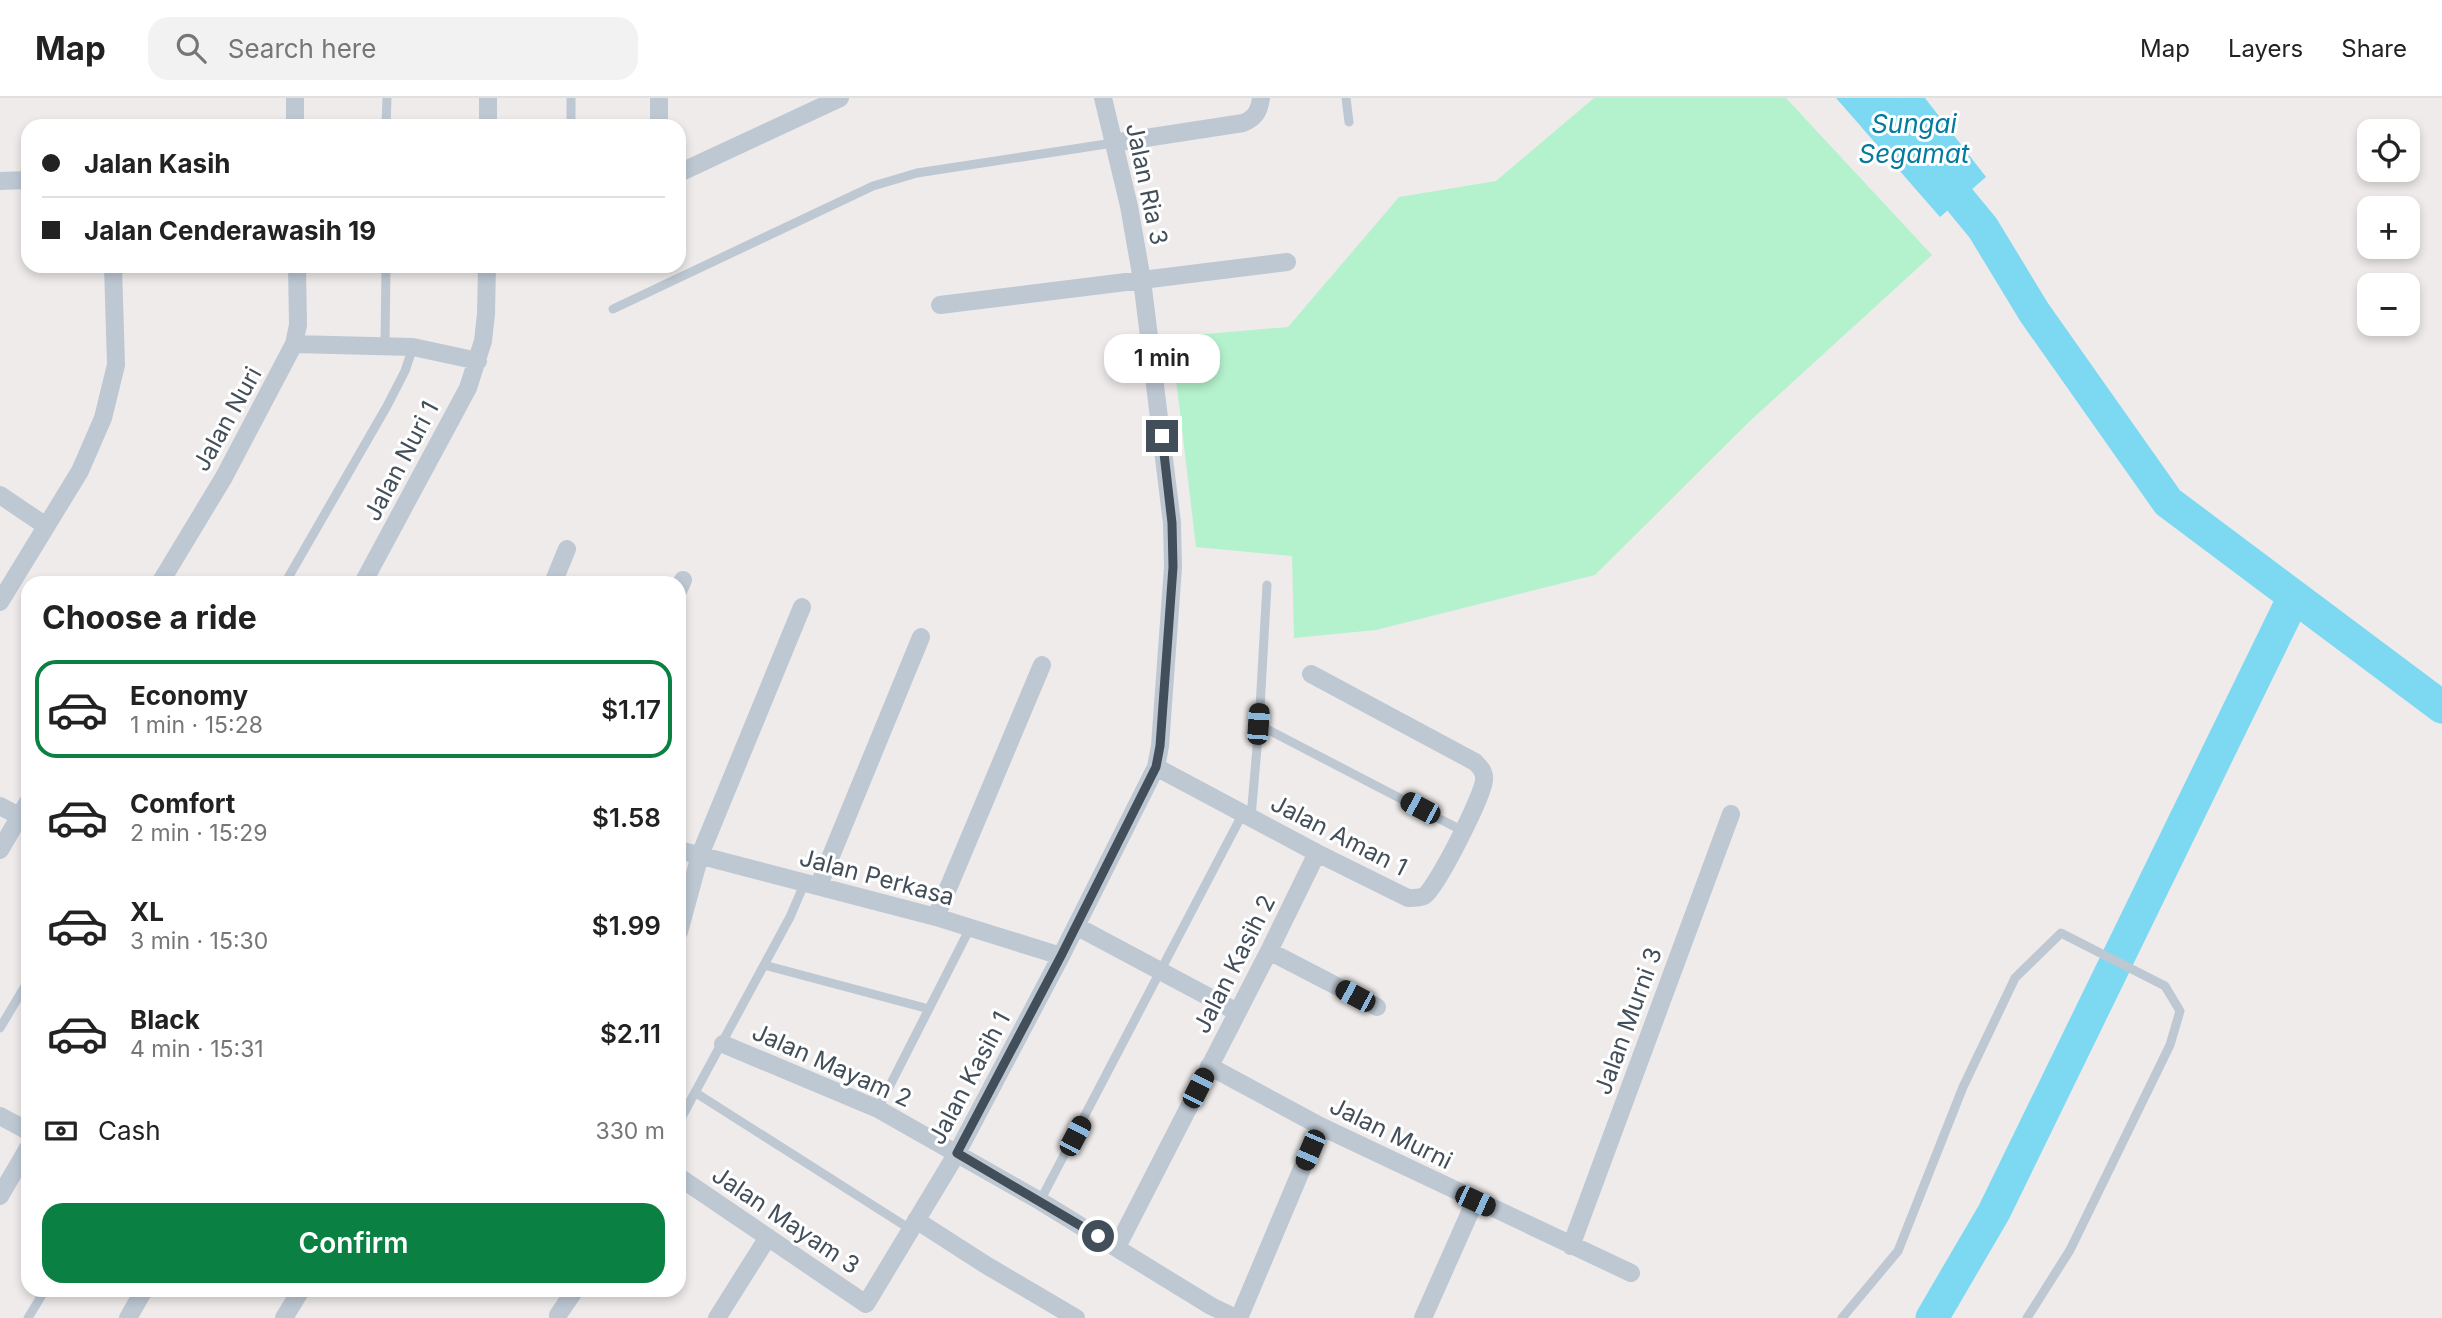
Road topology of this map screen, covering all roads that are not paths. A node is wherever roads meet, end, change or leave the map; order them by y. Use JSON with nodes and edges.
{"nodes":[{"id":1,"x":295,"y":98,"type":"edge"},
{"id":2,"x":387,"y":98,"type":"edge"},
{"id":3,"x":488,"y":98,"type":"edge"},
{"id":4,"x":571,"y":98,"type":"edge"},
{"id":5,"x":659,"y":98,"type":"edge"},
{"id":6,"x":840,"y":98,"type":"edge"},
{"id":7,"x":1103,"y":98,"type":"edge"},
{"id":8,"x":1261,"y":98,"type":"edge"},
{"id":9,"x":1346,"y":98,"type":"edge"},
{"id":10,"x":819,"y":102,"type":"edge"},
{"id":11,"x":295,"y":119,"type":"edge"},
{"id":12,"x":386,"y":119,"type":"edge"},
{"id":13,"x":488,"y":119,"type":"edge"},
{"id":14,"x":571,"y":119,"type":"edge"},
{"id":15,"x":659,"y":119,"type":"edge"},
{"id":16,"x":1349,"y":122,"type":"dead end"},
{"id":17,"x":1113,"y":143,"type":"junction"},
{"id":18,"x":686,"y":169,"type":"edge"},
{"id":19,"x":21,"y":180,"type":"edge"},
{"id":20,"x":0,"y":181,"type":"edge"},
{"id":21,"x":1287,"y":262,"type":"dead end"},
{"id":22,"x":113,"y":273,"type":"edge"},
{"id":23,"x":297,"y":273,"type":"edge"},
{"id":24,"x":386,"y":273,"type":"edge"},
{"id":25,"x":487,"y":273,"type":"edge"},
{"id":26,"x":1142,"y":280,"type":"junction"},
{"id":27,"x":940,"y":305,"type":"dead end"},
{"id":28,"x":613,"y":309,"type":"dead end"},
{"id":29,"x":294,"y":344,"type":"junction"},
{"id":30,"x":385,"y":345,"type":"junction"},
{"id":31,"x":413,"y":347,"type":"junction"},
{"id":32,"x":478,"y":361,"type":"junction"},
{"id":33,"x":0,"y":495,"type":"edge"},
{"id":34,"x":46,"y":526,"type":"junction"},
{"id":35,"x":567,"y":549,"type":"dead end"},
{"id":36,"x":164,"y":576,"type":"edge"},
{"id":37,"x":289,"y":576,"type":"edge"},
{"id":38,"x":367,"y":576,"type":"edge"},
{"id":39,"x":556,"y":576,"type":"edge"},
{"id":40,"x":1267,"y":585,"type":"dead end"},
{"id":41,"x":0,"y":603,"type":"edge"},
{"id":42,"x":802,"y":607,"type":"dead end"},
{"id":43,"x":921,"y":637,"type":"dead end"},
{"id":44,"x":1042,"y":664,"type":"dead end"},
{"id":45,"x":1311,"y":674,"type":"dead end"},
{"id":46,"x":1258,"y":724,"type":"junction"},
{"id":47,"x":1156,"y":767,"type":"junction"},
{"id":48,"x":0,"y":806,"type":"edge"},
{"id":49,"x":21,"y":809,"type":"edge"},
{"id":50,"x":21,"y":814,"type":"edge"},
{"id":51,"x":1731,"y":814,"type":"dead end"},
{"id":52,"x":1247,"y":815,"type":"junction"},
{"id":53,"x":1463,"y":831,"type":"junction"},
{"id":54,"x":0,"y":850,"type":"edge"},
{"id":55,"x":686,"y":852,"type":"edge"},
{"id":56,"x":1317,"y":853,"type":"junction"},
{"id":57,"x":700,"y":855,"type":"junction"},
{"id":58,"x":812,"y":884,"type":"junction"},
{"id":59,"x":686,"y":906,"type":"edge"},
{"id":60,"x":936,"y":917,"type":"junction"},
{"id":61,"x":1076,"y":926,"type":"junction"},
{"id":62,"x":970,"y":928,"type":"junction"},
{"id":63,"x":1269,"y":951,"type":"junction"},
{"id":64,"x":1061,"y":956,"type":"junction"},
{"id":65,"x":764,"y":965,"type":"junction"},
{"id":66,"x":1162,"y":971,"type":"junction"},
{"id":67,"x":21,"y":993,"type":"edge"},
{"id":68,"x":1377,"y":1007,"type":"dead end"},
{"id":69,"x":929,"y":1009,"type":"junction"},
{"id":70,"x":1237,"y":1012,"type":"junction"},
{"id":71,"x":0,"y":1028,"type":"edge"},
{"id":72,"x":723,"y":1044,"type":"junction"},
{"id":73,"x":1209,"y":1066,"type":"junction"},
{"id":74,"x":696,"y":1093,"type":"junction"},
{"id":75,"x":878,"y":1108,"type":"junction"},
{"id":76,"x":686,"y":1110,"type":"edge"},
{"id":77,"x":0,"y":1116,"type":"edge"},
{"id":78,"x":1320,"y":1126,"type":"junction"},
{"id":79,"x":21,"y":1127,"type":"edge"},
{"id":80,"x":957,"y":1153,"type":"junction"},
{"id":81,"x":21,"y":1160,"type":"edge"},
{"id":82,"x":686,"y":1182,"type":"edge"},
{"id":83,"x":0,"y":1196,"type":"edge"},
{"id":84,"x":1041,"y":1201,"type":"junction"},
{"id":85,"x":1475,"y":1201,"type":"junction"},
{"id":86,"x":913,"y":1225,"type":"junction"},
{"id":87,"x":768,"y":1237,"type":"junction"},
{"id":88,"x":1571,"y":1246,"type":"junction"},
{"id":89,"x":1117,"y":1247,"type":"junction"},
{"id":90,"x":1631,"y":1273,"type":"dead end"},
{"id":91,"x":41,"y":1297,"type":"edge"},
{"id":92,"x":140,"y":1297,"type":"edge"},
{"id":93,"x":297,"y":1297,"type":"edge"},
{"id":94,"x":570,"y":1297,"type":"edge"},
{"id":95,"x":866,"y":1304,"type":"joint"},
{"id":96,"x":558,"y":1315,"type":"dead end"},
{"id":97,"x":28,"y":1318,"type":"edge"},
{"id":98,"x":128,"y":1318,"type":"edge"},
{"id":99,"x":284,"y":1318,"type":"edge"},
{"id":100,"x":717,"y":1318,"type":"edge"},
{"id":101,"x":1076,"y":1318,"type":"edge"},
{"id":102,"x":1238,"y":1318,"type":"edge"},
{"id":103,"x":1423,"y":1318,"type":"edge"},
{"id":104,"x":1842,"y":1318,"type":"edge"},
{"id":105,"x":2027,"y":1318,"type":"edge"}],
"edges":[{"from":1,"to":11,"type":"street"},
{"from":2,"to":12,"type":"lane"},
{"from":3,"to":13,"type":"street"},
{"from":4,"to":14,"type":"lane"},
{"from":5,"to":15,"type":"street"},
{"from":6,"to":10,"type":"street"},
{"from":7,"to":17,"type":"street","name":"Jalan Ria 3"},
{"from":8,"to":17,"type":"street"},
{"from":9,"to":16,"type":"lane"},
{"from":10,"to":18,"type":"street"},
{"from":17,"to":26,"type":"street","name":"Jalan Ria 3"},
{"from":17,"to":28,"type":"lane"},
{"from":19,"to":20,"type":"street"},
{"from":21,"to":26,"type":"street"},
{"from":22,"to":34,"type":"street"},
{"from":23,"to":29,"type":"street","name":"Jalan Nuri"},
{"from":24,"to":30,"type":"lane"},
{"from":25,"to":32,"type":"street","name":"Jalan Nuri 1"},
{"from":26,"to":27,"type":"street"},
{"from":26,"to":47,"type":"street","name":"Jalan Ria 3"},
{"from":29,"to":30,"type":"street"},
{"from":29,"to":36,"type":"street","name":"Jalan Nuri"},
{"from":30,"to":31,"type":"street"},
{"from":31,"to":32,"type":"street"},
{"from":31,"to":37,"type":"lane"},
{"from":32,"to":38,"type":"street","name":"Jalan Nuri 1"},
{"from":33,"to":34,"type":"street"},
{"from":34,"to":41,"type":"street"},
{"from":35,"to":39,"type":"street"},
{"from":40,"to":46,"type":"lane"},
{"from":42,"to":57,"type":"street"},
{"from":43,"to":58,"type":"street"},
{"from":44,"to":60,"type":"street"},
{"from":45,"to":53,"type":"street","name":"Jalan Aman 1"},
{"from":46,"to":52,"type":"lane"},
{"from":46,"to":53,"type":"lane"},
{"from":47,"to":52,"type":"street","name":"Jalan Aman 1"},
{"from":47,"to":61,"type":"street","name":"Jalan Kasih 1"},
{"from":48,"to":49,"type":"street"},
{"from":50,"to":54,"type":"street"},
{"from":51,"to":88,"type":"street","name":"Jalan Murni 3"},
{"from":52,"to":56,"type":"street","name":"Jalan Aman 1"},
{"from":52,"to":66,"type":"lane"},
{"from":53,"to":56,"type":"street","name":"Jalan Aman 1"},
{"from":55,"to":57,"type":"street","name":"Jalan Perkasa"},
{"from":56,"to":63,"type":"street","name":"Jalan Kasih 2"},
{"from":57,"to":58,"type":"street","name":"Jalan Perkasa"},
{"from":57,"to":59,"type":"street"},
{"from":58,"to":60,"type":"street","name":"Jalan Perkasa"},
{"from":58,"to":65,"type":"lane"},
{"from":60,"to":62,"type":"street","name":"Jalan Perkasa"},
{"from":61,"to":64,"type":"street","name":"Jalan Kasih 1"},
{"from":61,"to":66,"type":"street"},
{"from":62,"to":64,"type":"street","name":"Jalan Perkasa"},
{"from":62,"to":69,"type":"lane"},
{"from":63,"to":68,"type":"street"},
{"from":63,"to":70,"type":"street","name":"Jalan Kasih 2"},
{"from":64,"to":80,"type":"street","name":"Jalan Kasih 1"},
{"from":65,"to":69,"type":"lane"},
{"from":65,"to":72,"type":"lane"},
{"from":66,"to":70,"type":"street"},
{"from":66,"to":84,"type":"lane"},
{"from":67,"to":71,"type":"lane"},
{"from":69,"to":75,"type":"lane"},
{"from":70,"to":73,"type":"street","name":"Jalan Kasih 2"},
{"from":72,"to":74,"type":"lane"},
{"from":72,"to":75,"type":"street","name":"Jalan Mayam 2"},
{"from":73,"to":78,"type":"street","name":"Jalan Murni"},
{"from":73,"to":89,"type":"street","name":"Jalan Kasih 2"},
{"from":74,"to":76,"type":"lane"},
{"from":74,"to":86,"type":"lane"},
{"from":75,"to":80,"type":"street","name":"Jalan Mayam 2"},
{"from":77,"to":79,"type":"street"},
{"from":78,"to":85,"type":"street","name":"Jalan Murni"},
{"from":78,"to":102,"type":"street"},
{"from":80,"to":84,"type":"street","name":"Jalan Mayam 2"},
{"from":80,"to":86,"type":"street","name":"Jalan Kasih 1"},
{"from":81,"to":83,"type":"street"},
{"from":82,"to":87,"type":"street","name":"Jalan Mayam 3"},
{"from":84,"to":89,"type":"street","name":"Jalan Mayam 2"},
{"from":85,"to":88,"type":"street","name":"Jalan Murni"},
{"from":85,"to":103,"type":"street"},
{"from":86,"to":95,"type":"street","name":"Jalan Kasih 1"},
{"from":86,"to":101,"type":"street"},
{"from":87,"to":95,"type":"street","name":"Jalan Mayam 3"},
{"from":87,"to":100,"type":"street"},
{"from":88,"to":90,"type":"street","name":"Jalan Murni"},
{"from":89,"to":102,"type":"street","name":"Jalan Mayam 2"},
{"from":91,"to":97,"type":"lane"},
{"from":92,"to":98,"type":"street"},
{"from":93,"to":99,"type":"street"},
{"from":94,"to":96,"type":"street"},
{"from":104,"to":105,"type":"lane"}]}
